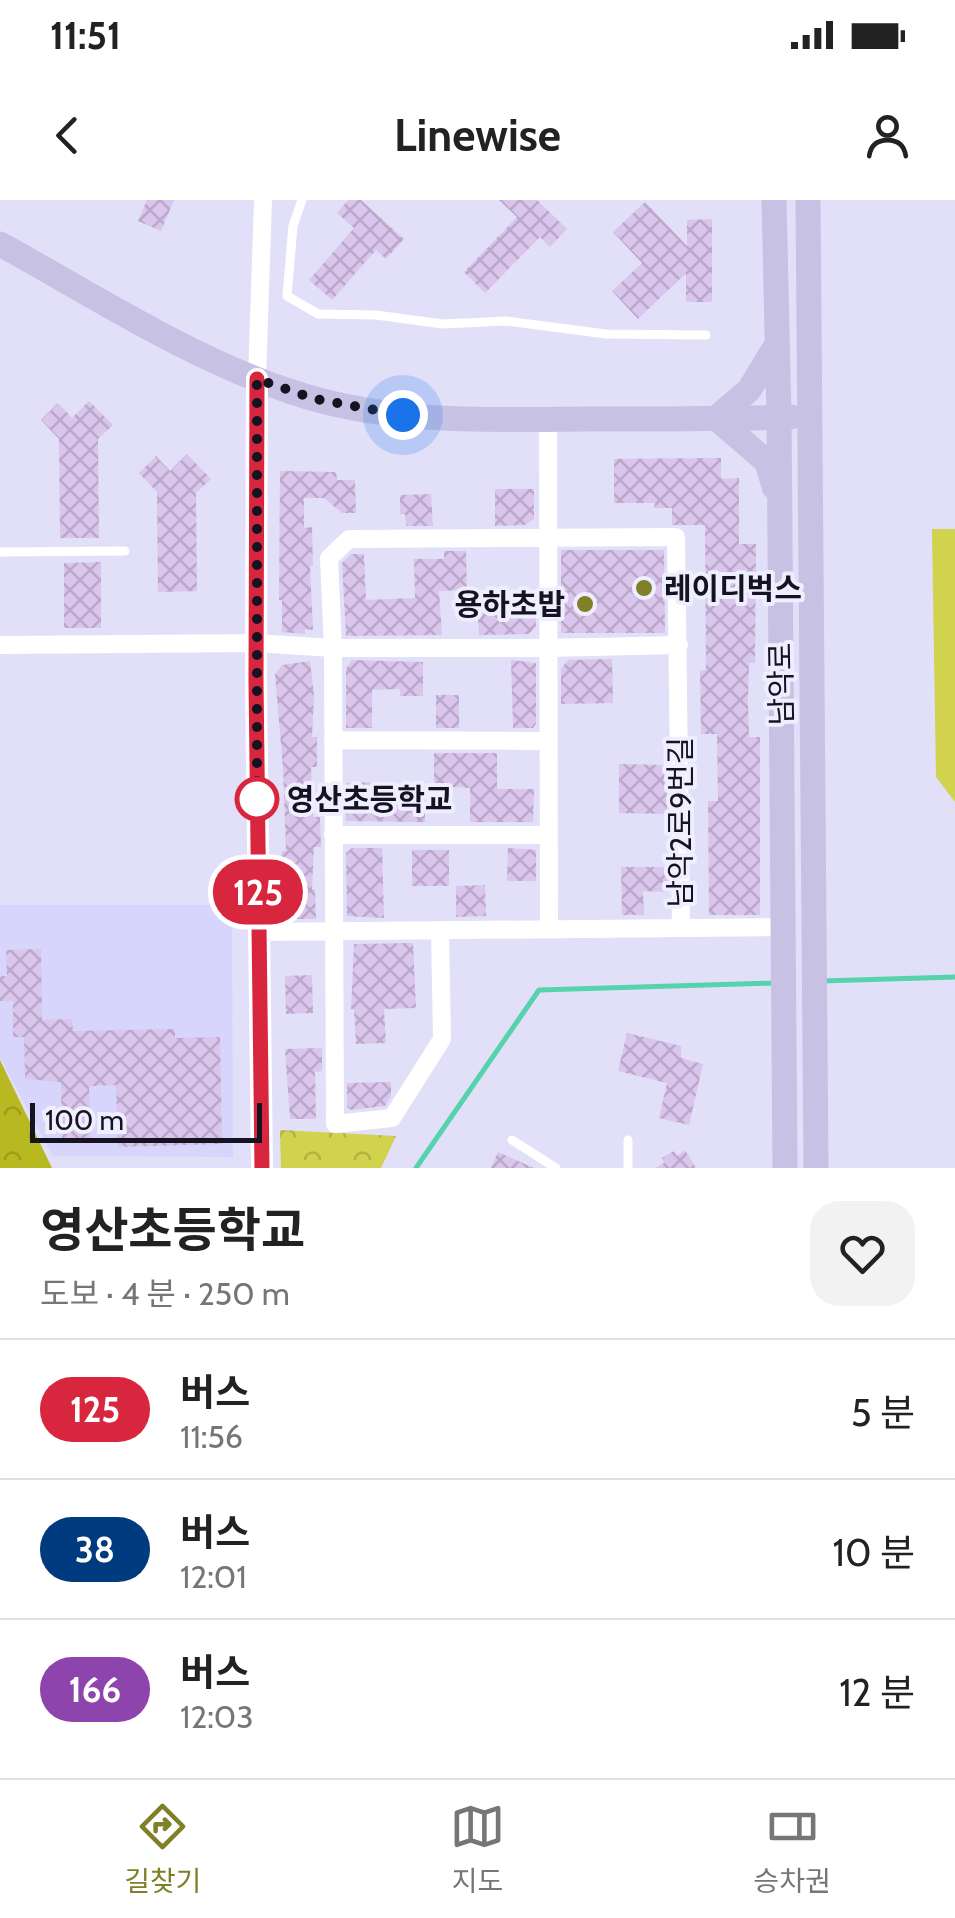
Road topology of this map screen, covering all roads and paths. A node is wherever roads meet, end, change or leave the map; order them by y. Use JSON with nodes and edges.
{"nodes":[{"id":1,"x":263,"y":200,"type":"edge"},
{"id":2,"x":302,"y":200,"type":"edge"},
{"id":3,"x":774,"y":200,"type":"edge"},
{"id":4,"x":808,"y":200,"type":"edge"},
{"id":5,"x":0,"y":244,"type":"edge"},
{"id":6,"x":706,"y":335,"type":"dead end"},
{"id":7,"x":777,"y":344,"type":"junction"},
{"id":8,"x":257,"y":379,"type":"junction"},
{"id":9,"x":810,"y":416,"type":"junction"},
{"id":10,"x":716,"y":418,"type":"junction"},
{"id":11,"x":778,"y":418,"type":"junction"},
{"id":12,"x":548,"y":420,"type":"junction"},
{"id":13,"x":779,"y":504,"type":"junction"},
{"id":14,"x":548,"y":539,"type":"junction"},
{"id":15,"x":125,"y":550,"type":"dead end"},
{"id":16,"x":0,"y":552,"type":"edge"},
{"id":17,"x":256,"y":643,"type":"junction"},
{"id":18,"x":0,"y":645,"type":"edge"},
{"id":19,"x":678,"y":645,"type":"junction"},
{"id":20,"x":333,"y":648,"type":"junction"},
{"id":21,"x":548,"y":648,"type":"junction"},
{"id":22,"x":333,"y":740,"type":"junction"},
{"id":23,"x":548,"y":741,"type":"junction"},
{"id":24,"x":548,"y":834,"type":"junction"},
{"id":25,"x":334,"y":835,"type":"junction"},
{"id":26,"x":680,"y":928,"type":"junction"},
{"id":27,"x":549,"y":929,"type":"junction"},
{"id":28,"x":440,"y":930,"type":"junction"},
{"id":29,"x":334,"y":931,"type":"junction"},
{"id":30,"x":258,"y":932,"type":"junction"},
{"id":31,"x":784,"y":934,"type":"junction"},
{"id":32,"x":512,"y":1140,"type":"dead end"},
{"id":33,"x":628,"y":1140,"type":"dead end"},
{"id":34,"x":262,"y":1168,"type":"edge"},
{"id":35,"x":556,"y":1168,"type":"edge"},
{"id":36,"x":628,"y":1168,"type":"edge"},
{"id":37,"x":785,"y":1168,"type":"edge"},
{"id":38,"x":816,"y":1168,"type":"edge"}],
"edges":[{"from":1,"to":8,"type":"street"},
{"from":2,"to":6,"type":"lane"},
{"from":3,"to":7,"type":"street","name":"남악로"},
{"from":4,"to":9,"type":"street","name":"남악로"},
{"from":5,"to":8,"type":"street"},
{"from":7,"to":10,"type":"street"},
{"from":7,"to":11,"type":"street","name":"남악로"},
{"from":8,"to":12,"type":"street"},
{"from":8,"to":17,"type":"street"},
{"from":9,"to":11,"type":"street"},
{"from":9,"to":38,"type":"street","name":"남악로"},
{"from":10,"to":11,"type":"street"},
{"from":10,"to":12,"type":"street"},
{"from":10,"to":13,"type":"street"},
{"from":11,"to":13,"type":"street","name":"남악로"},
{"from":12,"to":14,"type":"street"},
{"from":13,"to":31,"type":"street","name":"남악로"},
{"from":14,"to":19,"type":"street","name":"남악2로9번길"},
{"from":14,"to":20,"type":"street","name":"남악2로9번길"},
{"from":14,"to":21,"type":"street"},
{"from":15,"to":16,"type":"lane"},
{"from":17,"to":18,"type":"street"},
{"from":17,"to":20,"type":"street"},
{"from":17,"to":30,"type":"street"},
{"from":19,"to":21,"type":"street"},
{"from":19,"to":26,"type":"street","name":"남악2로9번길"},
{"from":20,"to":21,"type":"street"},
{"from":20,"to":22,"type":"street","name":"남악2로9번길"},
{"from":21,"to":23,"type":"street"},
{"from":22,"to":23,"type":"street"},
{"from":22,"to":25,"type":"street","name":"남악2로9번길"},
{"from":23,"to":24,"type":"street"},
{"from":24,"to":25,"type":"street"},
{"from":24,"to":27,"type":"street"},
{"from":25,"to":29,"type":"street","name":"남악2로9번길"},
{"from":26,"to":27,"type":"street","name":"남악2로9번길"},
{"from":26,"to":31,"type":"street"},
{"from":27,"to":28,"type":"street","name":"남악2로9번길"},
{"from":28,"to":29,"type":"street"},
{"from":28,"to":29,"type":"street","name":"남악2로9번길"},
{"from":29,"to":30,"type":"street"},
{"from":30,"to":34,"type":"street"},
{"from":31,"to":37,"type":"street","name":"남악로"},
{"from":32,"to":35,"type":"lane"},
{"from":33,"to":36,"type":"lane"}]}
